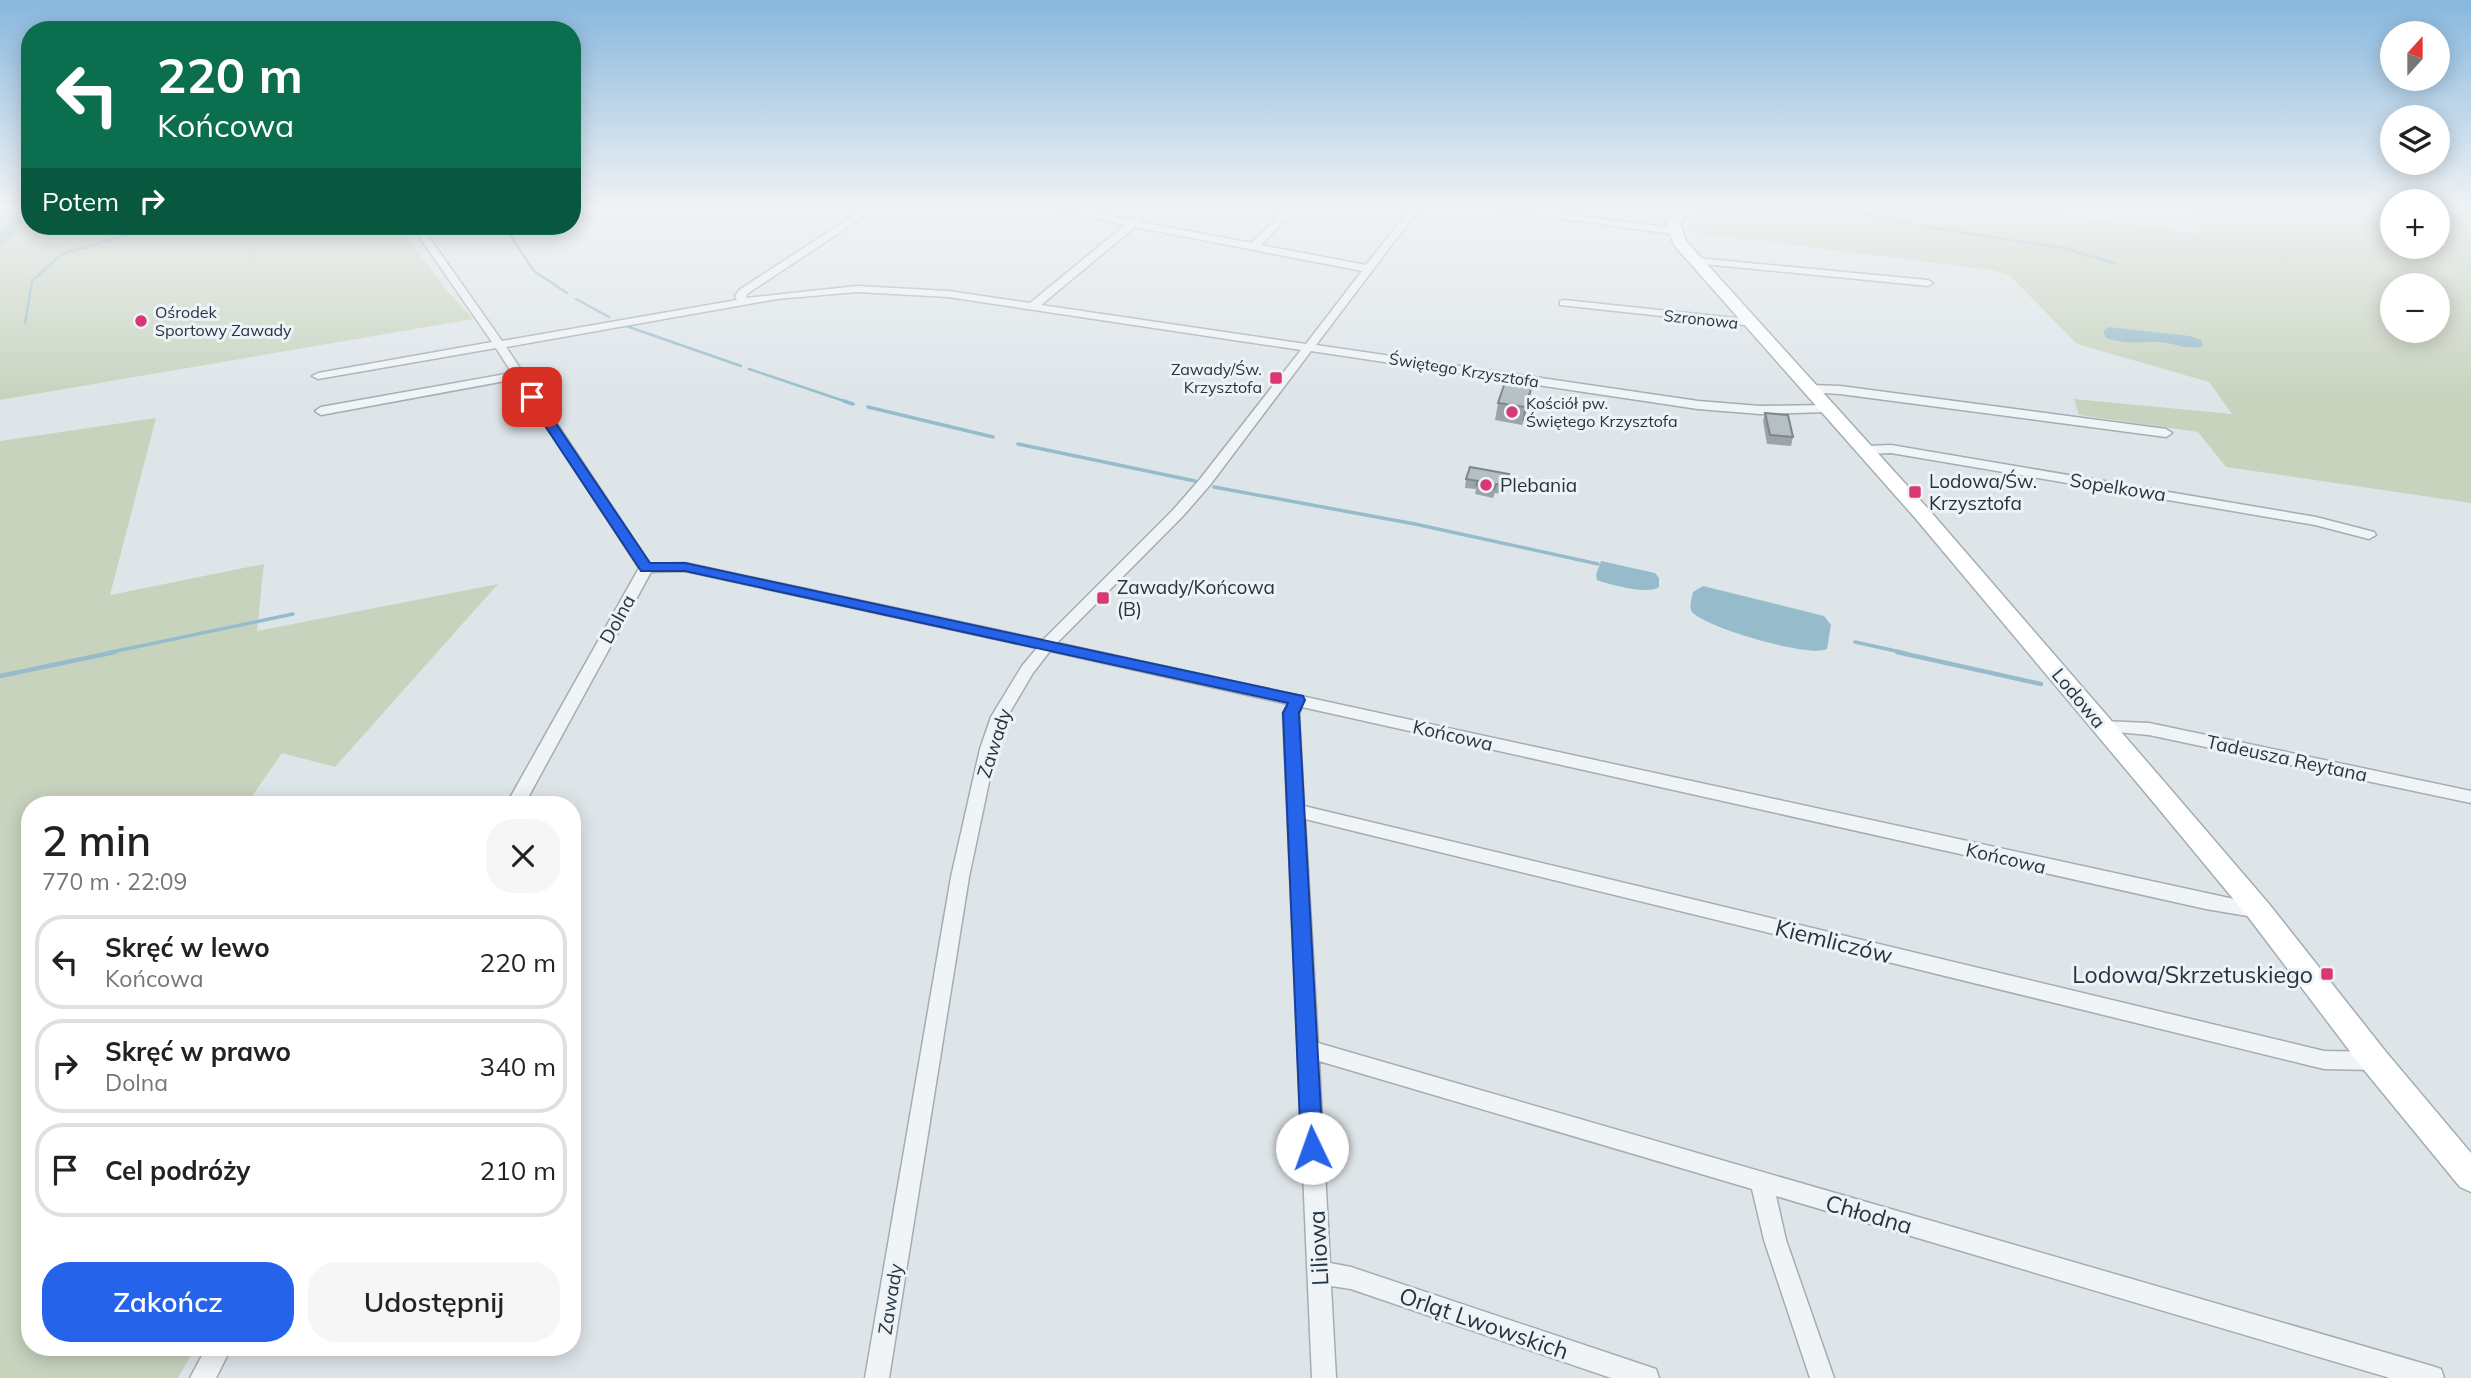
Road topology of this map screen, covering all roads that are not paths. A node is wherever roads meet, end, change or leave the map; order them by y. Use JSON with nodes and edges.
{"nodes":[{"id":1,"x":447,"y":269,"type":"edge"},
{"id":2,"x":778,"y":269,"type":"edge"},
{"id":3,"x":1077,"y":269,"type":"edge"},
{"id":4,"x":1369,"y":269,"type":"edge"},
{"id":5,"x":1705,"y":269,"type":"edge"},
{"id":6,"x":1784,"y":269,"type":"edge"},
{"id":7,"x":1928,"y":283,"type":"dead end"},
{"id":8,"x":743,"y":302,"type":"junction"},
{"id":9,"x":1564,"y":303,"type":"dead end"},
{"id":10,"x":1033,"y":306,"type":"junction"},
{"id":11,"x":1754,"y":323,"type":"junction"},
{"id":12,"x":499,"y":344,"type":"junction"},
{"id":13,"x":1310,"y":347,"type":"junction"},
{"id":14,"x":518,"y":375,"type":"junction"},
{"id":15,"x":318,"y":376,"type":"dead end"},
{"id":16,"x":1819,"y":398,"type":"junction"},
{"id":17,"x":321,"y":411,"type":"dead end"},
{"id":18,"x":2166,"y":433,"type":"dead end"},
{"id":19,"x":1865,"y":450,"type":"junction"},
{"id":20,"x":2369,"y":535,"type":"dead end"},
{"id":21,"x":646,"y":568,"type":"junction"},
{"id":22,"x":1048,"y":644,"type":"junction"},
{"id":23,"x":1297,"y":700,"type":"junction"},
{"id":24,"x":2102,"y":726,"type":"junction"},
{"id":25,"x":521,"y":796,"type":"edge"},
{"id":26,"x":2471,"y":797,"type":"edge"},
{"id":27,"x":1294,"y":810,"type":"junction"},
{"id":28,"x":2259,"y":911,"type":"junction"},
{"id":29,"x":1307,"y":1049,"type":"junction"},
{"id":30,"x":2375,"y":1061,"type":"junction"},
{"id":31,"x":2471,"y":1177,"type":"edge"},
{"id":32,"x":1761,"y":1182,"type":"junction"},
{"id":33,"x":1319,"y":1273,"type":"junction"},
{"id":34,"x":214,"y":1356,"type":"edge"},
{"id":35,"x":202,"y":1378,"type":"edge"},
{"id":36,"x":877,"y":1378,"type":"edge"},
{"id":37,"x":1324,"y":1378,"type":"edge"},
{"id":38,"x":1647,"y":1378,"type":"edge"},
{"id":39,"x":1822,"y":1378,"type":"edge"},
{"id":40,"x":2432,"y":1378,"type":"edge"}],
"edges":[{"from":1,"to":12,"type":"street"},
{"from":2,"to":8,"type":"street"},
{"from":3,"to":10,"type":"street"},
{"from":4,"to":13,"type":"street","name":"Zawady"},
{"from":5,"to":11,"type":"street","name":"Lodowa"},
{"from":6,"to":7,"type":"street"},
{"from":8,"to":10,"type":"street","name":"Świętego Krzysztofa"},
{"from":8,"to":12,"type":"street","name":"Świętego Krzysztofa"},
{"from":9,"to":11,"type":"street","name":"Szronowa"},
{"from":10,"to":13,"type":"street","name":"Świętego Krzysztofa"},
{"from":11,"to":16,"type":"street","name":"Lodowa"},
{"from":12,"to":14,"type":"street"},
{"from":12,"to":15,"type":"street","name":"Świętego Krzysztofa"},
{"from":13,"to":16,"type":"street","name":"Świętego Krzysztofa"},
{"from":13,"to":22,"type":"street","name":"Zawady"},
{"from":14,"to":17,"type":"street"},
{"from":14,"to":21,"type":"street"},
{"from":16,"to":18,"type":"street","name":"Świętego Krzysztofa"},
{"from":16,"to":19,"type":"street","name":"Lodowa"},
{"from":19,"to":20,"type":"street","name":"Sopelkowa"},
{"from":19,"to":24,"type":"street","name":"Lodowa"},
{"from":21,"to":22,"type":"street","name":"Końcowa"},
{"from":21,"to":25,"type":"street","name":"Dolna"},
{"from":22,"to":23,"type":"street","name":"Końcowa"},
{"from":22,"to":36,"type":"street","name":"Zawady"},
{"from":23,"to":27,"type":"street","name":"Liliowa"},
{"from":23,"to":28,"type":"street","name":"Końcowa"},
{"from":24,"to":26,"type":"street","name":"Tadeusza Reytana"},
{"from":24,"to":28,"type":"street","name":"Lodowa"},
{"from":27,"to":29,"type":"street","name":"Liliowa"},
{"from":27,"to":30,"type":"street","name":"Kiemliczów"},
{"from":28,"to":30,"type":"street","name":"Lodowa"},
{"from":29,"to":32,"type":"street","name":"Chłodna"},
{"from":29,"to":33,"type":"street","name":"Liliowa"},
{"from":30,"to":31,"type":"street","name":"Lodowa"},
{"from":32,"to":39,"type":"street"},
{"from":32,"to":40,"type":"street","name":"Chłodna"},
{"from":33,"to":37,"type":"street","name":"Liliowa"},
{"from":33,"to":38,"type":"street","name":"Orląt Lwowskich"},
{"from":34,"to":35,"type":"street"}]}
